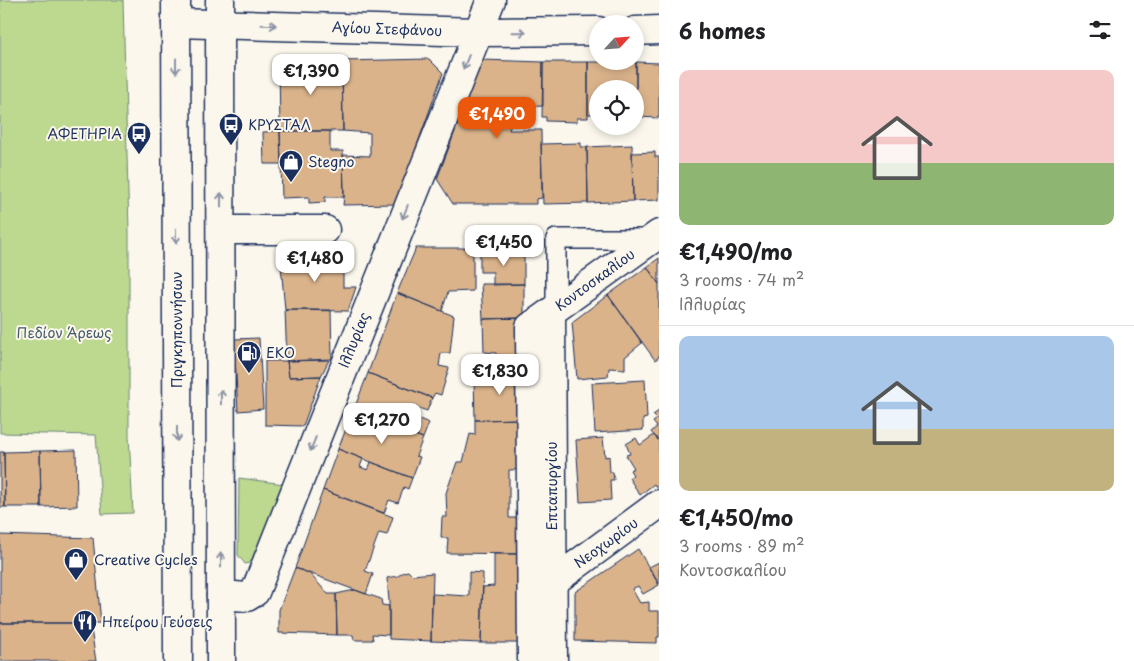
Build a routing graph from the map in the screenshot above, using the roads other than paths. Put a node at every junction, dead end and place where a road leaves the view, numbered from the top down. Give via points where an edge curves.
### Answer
1 (491, 0) edge
2 (176, 11) edge
3 (220, 12) edge
4 (659, 30) edge
5 (589, 31) edge
6 (644, 31) edge
7 (478, 32) junction
8 (220, 230) junction
9 (326, 230) dead end
10 (656, 236) edge
11 (546, 316) junction
12 (659, 504) edge
13 (553, 582) junction
14 (221, 595) junction
15 (178, 661) edge
16 (222, 661) edge
17 (532, 661) edge
18 (553, 661) edge

1 - 7 street, Ιλλυρίας
2 - 3 street, Αγίου Στεφάνου
2 -> 15 street, Πριγκηποννήσων
3 -> 7 street, Αγίου Στεφάνου
8 -> 3 street
4 - 6 street
7 -> 5 street, Αγίου Στεφάνου
7 -> 14 street, Ιλλυρίας via 254,592 247,597
8 - 9 street
14 -> 8 street
10 - 11 street, Κοντοσκαλίου
10 - 11 lane, Επταπυργίου via 556,239
11 - 13 street, Επταπυργίου
11 - 17 street, Επταπυργίου
12 - 13 street, Νεοχωρίου
13 - 18 street, Επταπυργίου
14 - 16 street

